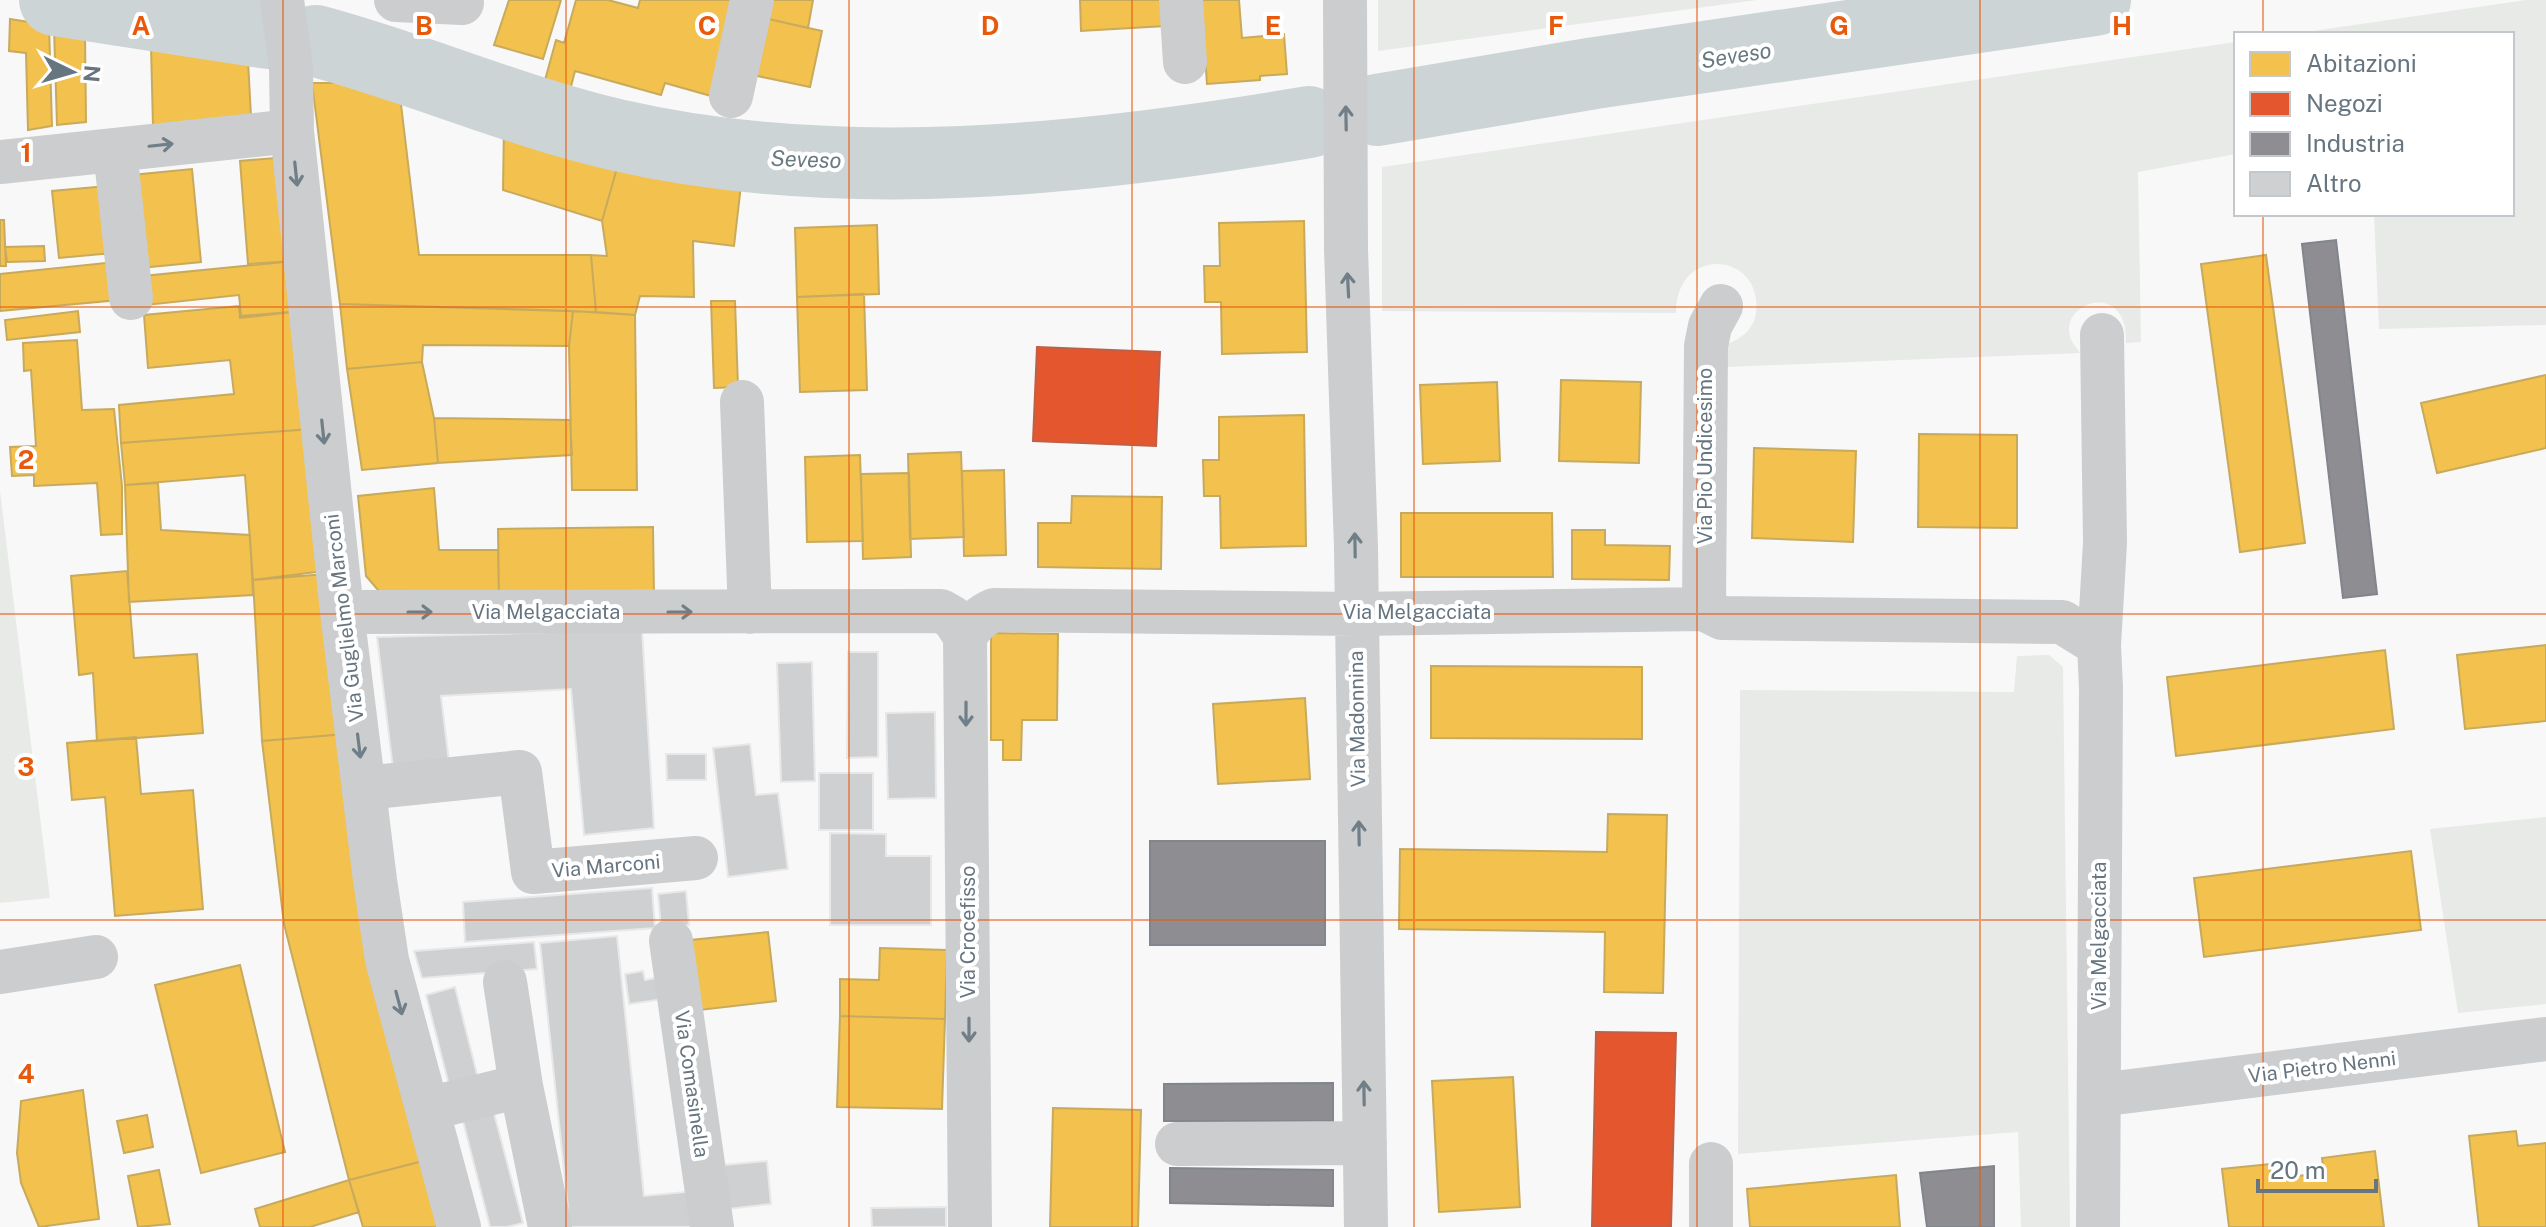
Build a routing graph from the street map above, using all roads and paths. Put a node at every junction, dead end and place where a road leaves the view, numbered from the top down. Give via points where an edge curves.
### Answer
1 (396, 0) edge
2 (752, 0) edge
3 (1181, 0) edge
4 (1345, 0) edge
5 (282, 2) edge
6 (462, 3) dead end
7 (1185, 62) dead end
8 (731, 96) dead end
9 (292, 131) junction
10 (115, 150) junction
11 (0, 162) edge
12 (131, 298) dead end
13 (1721, 306) dead end
14 (2102, 335) dead end
15 (742, 402) dead end
16 (1704, 609) junction
17 (342, 612) junction
18 (750, 612) junction
19 (1356, 614) junction
20 (965, 636) junction
21 (2099, 645) junction
22 (364, 788) junction
23 (696, 858) dead end
24 (671, 941) dead end
25 (96, 957) dead end
26 (0, 972) edge
27 (505, 982) dead end
28 (2546, 1039) edge
29 (521, 1086) junction
30 (2099, 1095) junction
31 (427, 1109) junction
32 (1365, 1143) junction
33 (1177, 1144) dead end
34 (1711, 1164) dead end
35 (459, 1227) edge
36 (550, 1227) edge
37 (712, 1227) edge
38 (970, 1227) edge
39 (1366, 1227) edge
40 (1711, 1227) edge
41 (2098, 1227) edge

1 - 6 street
2 - 8 street
3 - 7 street
19 -> 4 street, Via Madonnina
5 - 9 street, Via Guglielmo Marconi
10 -> 9 street
9 -> 17 street, Via Guglielmo Marconi
10 - 11 street
10 - 12 street
13 - 16 street, Via Pio Undicesimo via 1706,346
14 - 21 street, Via Melgacciata via 2105,543
15 - 18 street
16 - 19 street, Via Melgacciata
16 - 21 street, Via Melgacciata via 1722,618 2062,622
17 -> 18 street, Via Melgacciata
17 -> 22 street, Via Guglielmo Marconi
18 - 20 street, Via Melgacciata via 941,611
19 - 20 street, Via Melgacciata via 994,610
32 -> 19 street, Via Madonnina
20 -> 38 street, Via Crocefisso
21 - 30 street, Via Melgacciata
22 - 23 street, Via Marconi via 520,772 533,872
22 -> 31 street, Via Guglielmo Marconi via 387,960
24 - 37 street, Via Comasinella
25 - 26 street
27 - 29 street
28 - 30 street, Via Pietro Nenni
29 - 31 street
29 - 36 street
30 - 41 street, Via Melgacciata
31 - 35 street, Via Guglielmo Marconi
32 - 33 street
32 - 39 street, Via Madonnina
34 - 40 street

